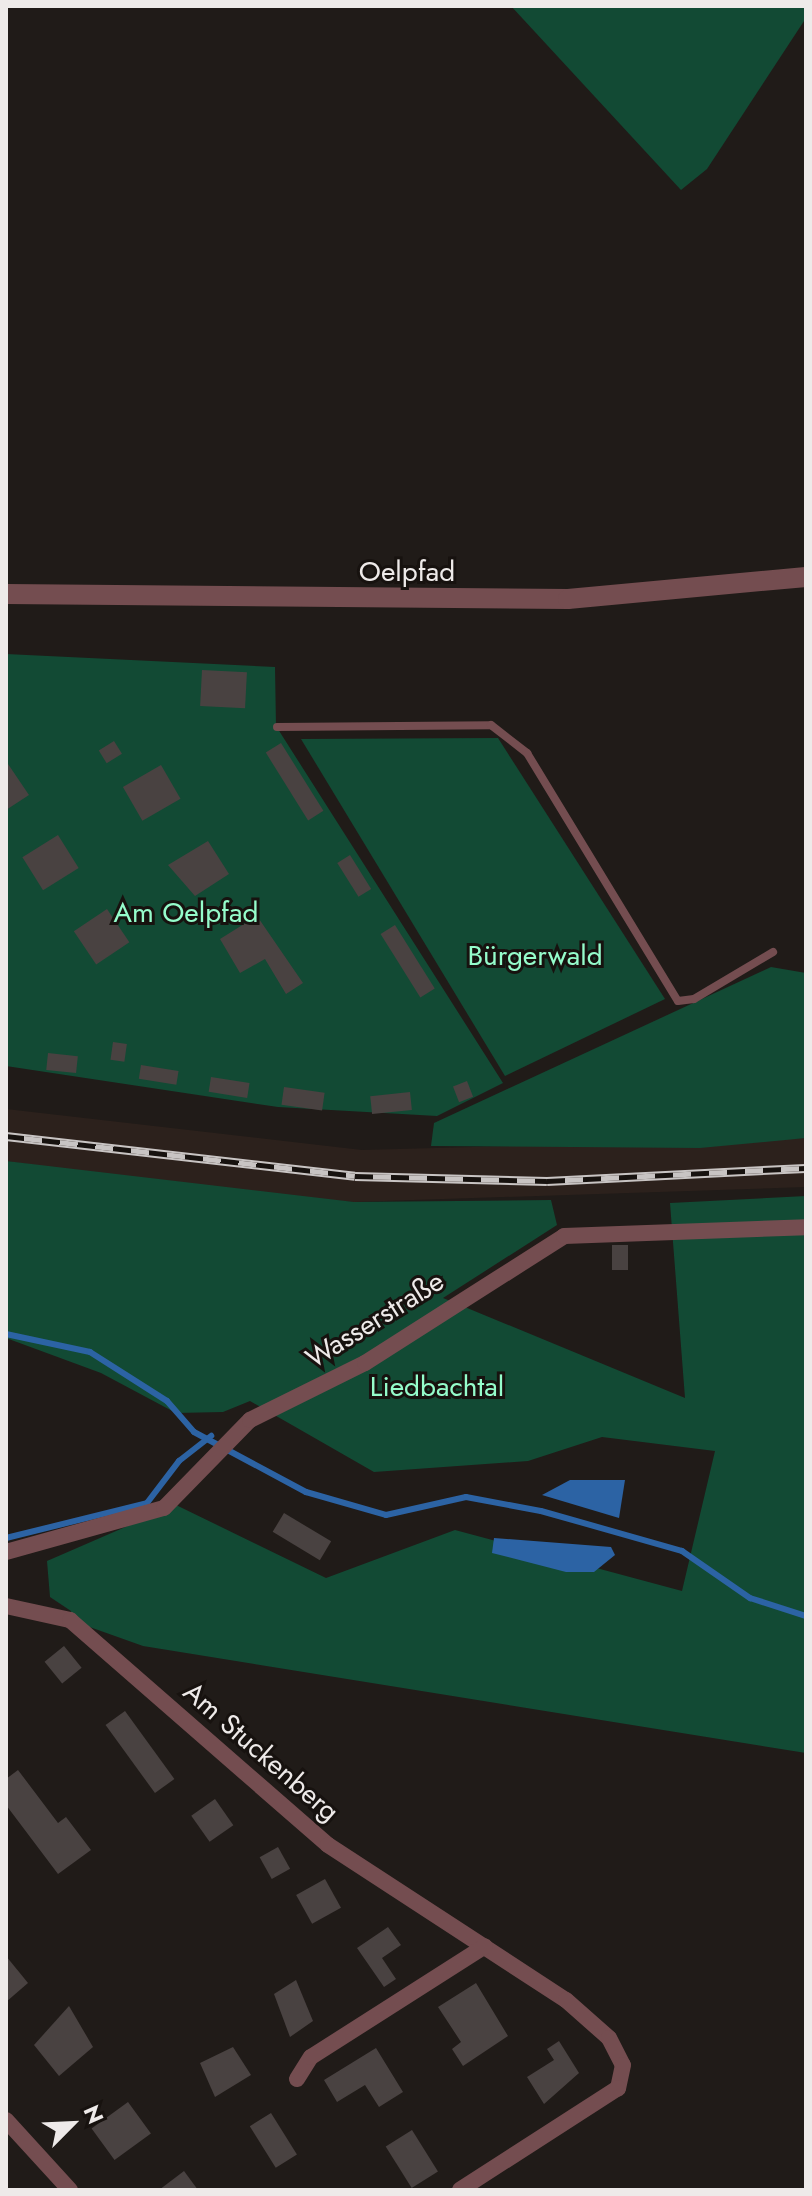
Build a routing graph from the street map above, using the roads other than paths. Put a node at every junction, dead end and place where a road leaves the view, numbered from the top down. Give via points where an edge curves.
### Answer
1 (806, 577) edge
2 (6, 594) edge
3 (277, 727) dead end
4 (773, 952) dead end
5 (806, 1227) edge
6 (6, 1552) edge
7 (6, 1606) edge
8 (485, 1946) junction
9 (297, 2079) dead end
10 (6, 2120) edge
11 (70, 2190) edge
12 (460, 2190) edge

1 - 2 street, Oelpfad via 568,599
3 - 4 lane via 491,725 527,753 678,1001
5 - 6 street, Wasserstraße via 564,1236 365,1363 233,1432 153,1514
7 - 8 street, Am Stuckenberg via 70,1620 297,1821
8 - 9 street via 311,2057
8 - 12 street, Am Stuckenberg via 592,2021 625,2073 602,2100
10 - 11 street

